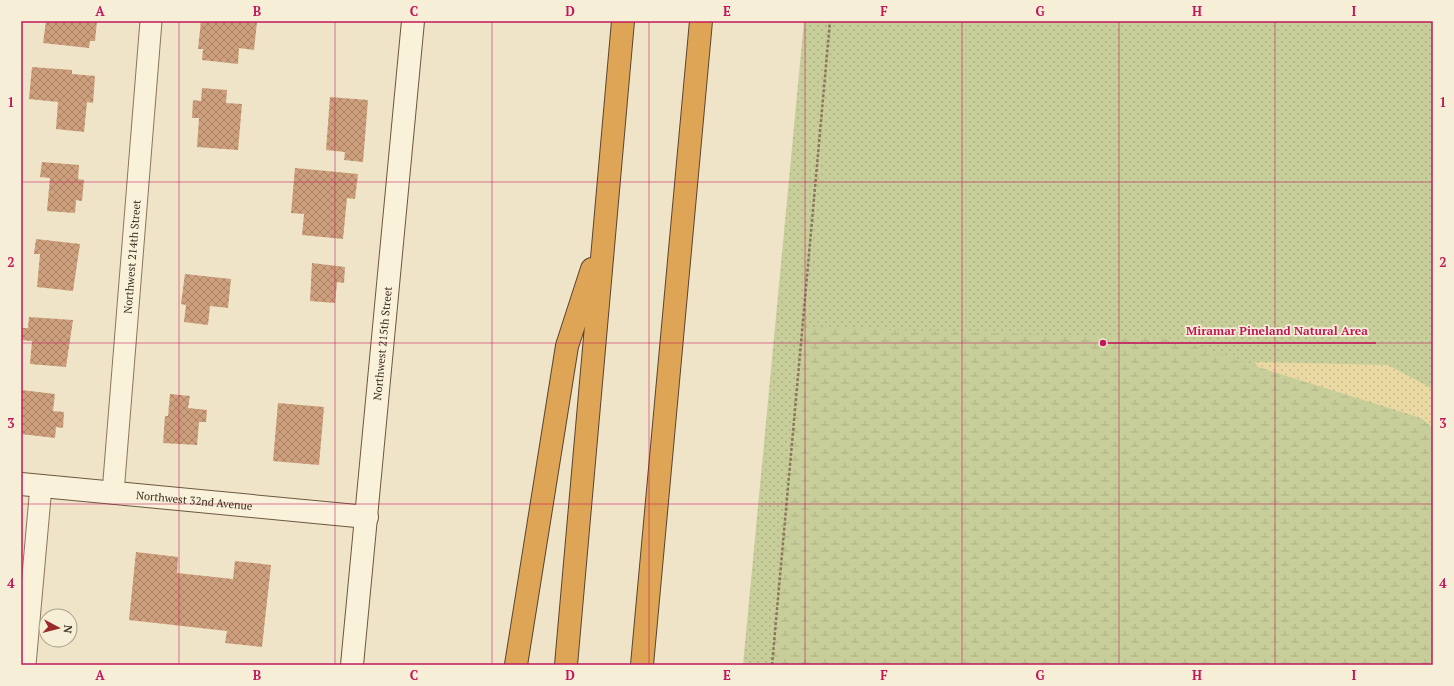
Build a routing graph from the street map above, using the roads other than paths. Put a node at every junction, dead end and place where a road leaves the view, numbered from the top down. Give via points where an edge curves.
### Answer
1 (152, 21) edge
2 (412, 21) edge
3 (623, 21) edge
4 (701, 21) edge
5 (604, 234) junction
6 (31, 485) edge
7 (112, 493) junction
8 (367, 517) junction
9 (25, 665) edge
10 (352, 665) edge
11 (516, 665) edge
12 (566, 665) edge
13 (642, 665) edge

1 - 7 street, Northwest 214th Street
2 - 8 street, Northwest 215th Street
3 - 5 highway
4 - 13 highway
5 - 11 highway via 567,346
5 - 12 highway
6 - 7 street, Northwest 32nd Avenue
6 - 9 street
7 - 8 street, Northwest 32nd Avenue
8 - 10 street, Northwest 215th Street

